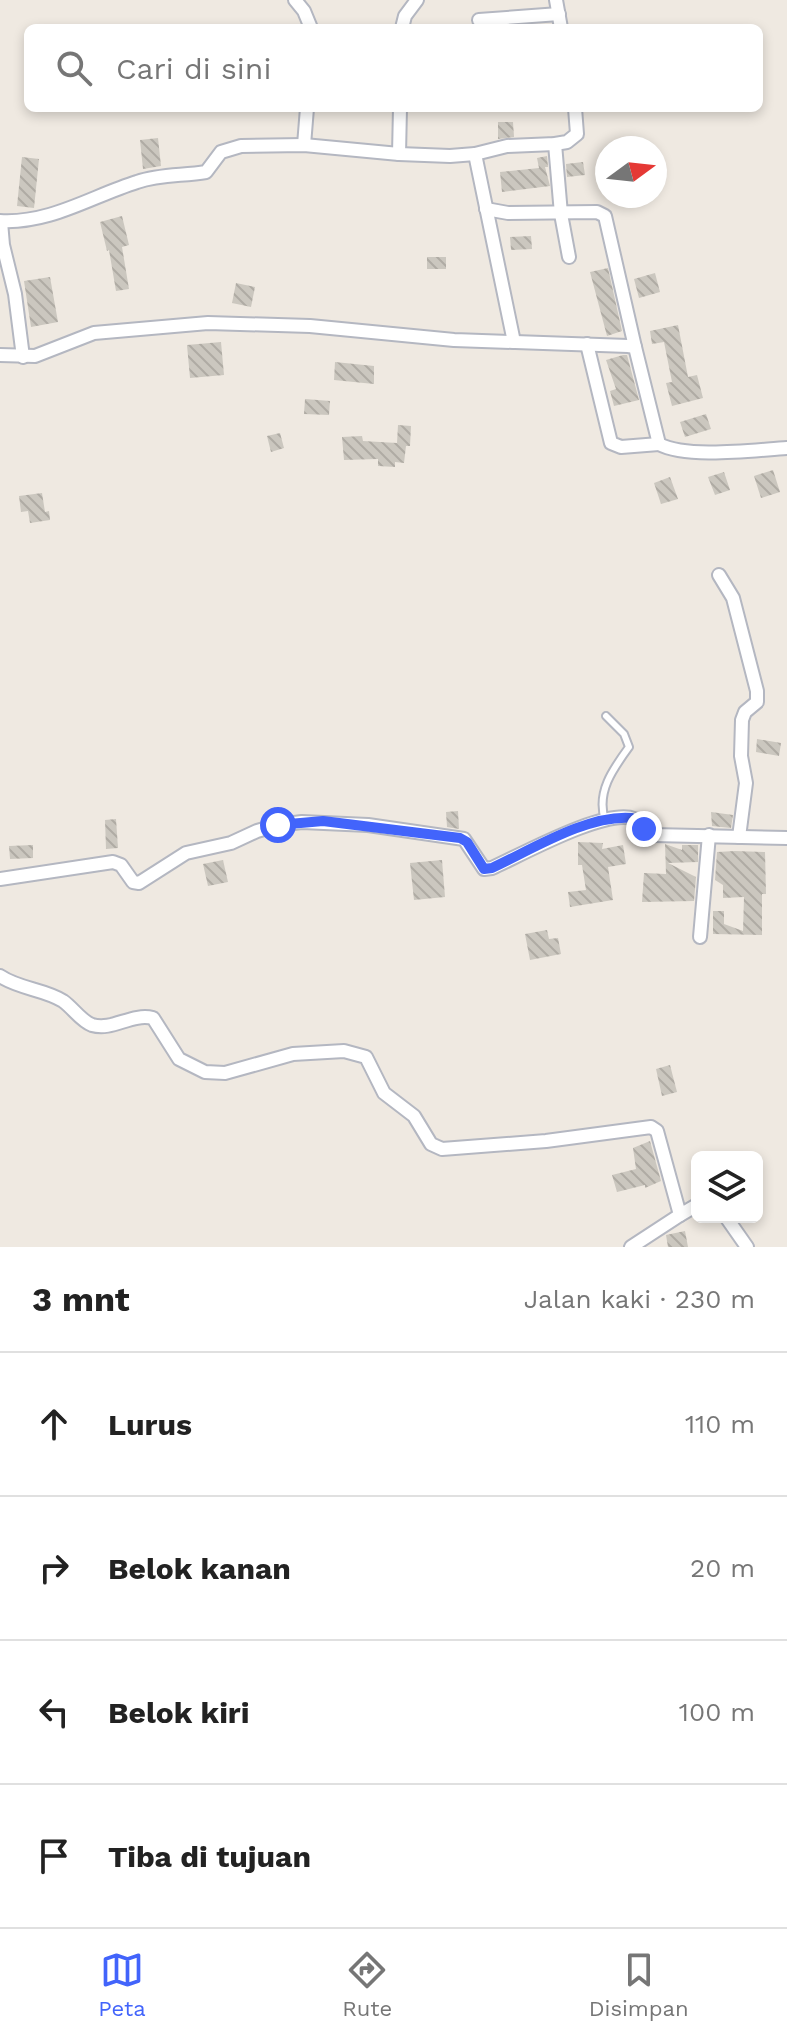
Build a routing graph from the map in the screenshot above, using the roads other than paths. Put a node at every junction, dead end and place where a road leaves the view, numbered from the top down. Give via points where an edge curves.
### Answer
1 (295, 0) edge
2 (417, 0) edge
3 (556, 0) edge
4 (479, 20) dead end
5 (560, 21) edge
6 (309, 24) edge
7 (403, 24) edge
8 (307, 112) edge
9 (400, 112) edge
10 (575, 112) edge
11 (555, 144) junction
12 (304, 145) junction
13 (399, 154) junction
14 (475, 154) junction
15 (486, 209) junction
16 (561, 214) junction
17 (1, 221) edge
18 (569, 257) dead end
19 (514, 342) junction
20 (587, 344) junction
21 (635, 347) junction
22 (0, 355) edge
23 (23, 357) junction
24 (659, 444) junction
25 (787, 448) edge
26 (719, 575) dead end
27 (606, 716) dead end
28 (605, 820) junction
29 (709, 835) junction
30 (739, 837) junction
31 (787, 838) edge
32 (0, 879) edge
33 (700, 937) dead end
34 (0, 976) edge
35 (691, 1209) edge
36 (680, 1215) junction
37 (730, 1223) edge
38 (631, 1247) edge
39 (747, 1247) edge

1 - 6 street
2 - 7 street
3 - 5 street
4 - 5 street
8 - 12 street
9 - 13 street
10 - 11 street via 577,134
11 - 14 street
11 - 16 street
12 - 13 street
12 - 17 street via 230,148 206,172 152,178 53,215
13 - 14 street
14 - 15 street
15 - 16 street
15 - 19 street
16 - 18 street
16 - 21 street via 605,216
17 - 23 street
19 - 20 street
19 - 23 street via 208,323 94,333 48,353
20 - 21 street
20 - 24 street via 611,443
21 - 24 street
22 - 23 street
24 - 25 street via 715,452
26 - 30 street via 733,598 757,691 757,702 742,720 746,783
27 - 28 lane via 629,747 602,794
28 - 29 street via 632,818 653,835
28 - 32 street via 487,869 480,867 464,839 312,821 278,825 186,853 139,883 113,862
29 - 30 street
29 - 33 street
30 - 31 street
34 - 36 street via 56,997 91,1025 153,1018 179,1059 205,1072 225,1073 293,1054 357,1052 372,1064 384,1093 414,1116 431,1144 442,1149 651,1127 657,1131
35 - 36 street
36 - 38 street
37 - 39 street

